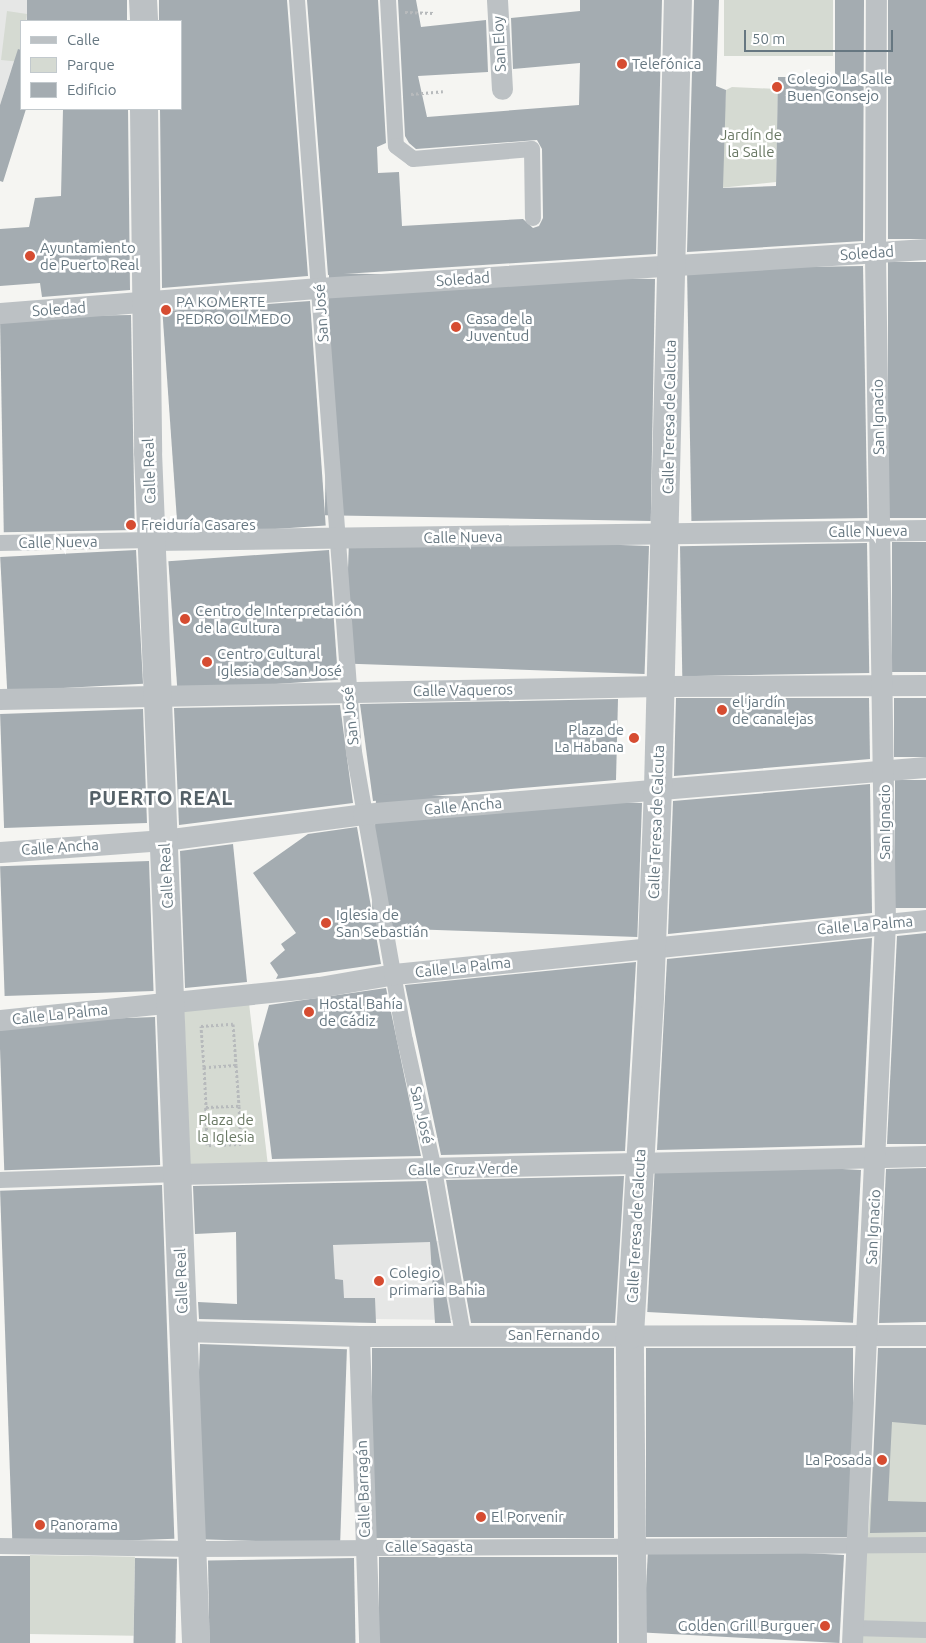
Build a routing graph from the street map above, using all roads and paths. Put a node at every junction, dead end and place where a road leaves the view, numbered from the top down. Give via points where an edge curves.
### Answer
1 (143, 0) edge
2 (297, 0) edge
3 (497, 0) edge
4 (678, 0) edge
5 (876, 0) edge
6 (389, 6) edge
7 (434, 12) dead end
8 (144, 20) edge
9 (502, 89) dead end
10 (442, 91) dead end
11 (393, 95) junction
12 (144, 110) edge
13 (533, 218) dead end
14 (926, 249) edge
15 (874, 253) junction
16 (673, 266) junction
17 (319, 288) junction
18 (144, 303) junction
19 (0, 313) edge
20 (926, 530) edge
21 (880, 531) junction
22 (666, 534) junction
23 (335, 539) junction
24 (151, 540) junction
25 (0, 543) edge
26 (926, 685) edge
27 (659, 686) junction
28 (883, 686) junction
29 (347, 693) junction
30 (159, 695) junction
31 (0, 700) edge
32 (926, 767) edge
33 (885, 770) junction
34 (658, 788) junction
35 (363, 814) junction
36 (164, 840) junction
37 (0, 852) edge
38 (926, 920) edge
39 (885, 922) junction
40 (653, 947) junction
41 (394, 974) junction
42 (172, 1002) junction
43 (0, 1020) edge
44 (236, 1065) junction
45 (204, 1067) junction
46 (239, 1106) junction
47 (206, 1107) junction
48 (926, 1156) edge
49 (876, 1158) junction
50 (639, 1165) junction
51 (434, 1170) junction
52 (178, 1174) junction
53 (0, 1180) edge
54 (182, 1331) junction
55 (463, 1334) junction
56 (868, 1334) junction
57 (630, 1335) junction
58 (926, 1335) edge
59 (359, 1336) junction
60 (926, 1545) edge
61 (0, 1546) edge
62 (365, 1547) junction
63 (857, 1547) junction
64 (633, 1548) junction
65 (192, 1549) junction
66 (926, 1630) edge
67 (853, 1636) edge
68 (196, 1643) edge
69 (369, 1643) edge
70 (633, 1643) edge

1 - 8 street
2 - 17 street, San José
3 - 9 street, San Eloy
4 - 16 street, Calle Teresa de Calcuta
5 - 15 street, San Ignacio
6 - 7 path
6 - 11 street
10 - 11 path
11 - 13 street via 396,146 413,159 532,149
12 - 18 street, Calle Real
14 - 15 street, Soledad
15 - 16 street, Soledad
15 - 21 street, San Ignacio
16 - 17 street, Soledad
16 - 22 street, Calle Teresa de Calcuta
17 - 18 street, Soledad
17 - 23 street, San José
18 - 19 street, Soledad
18 - 24 street, Calle Real
20 - 21 street, Calle Nueva
21 - 22 street, Calle Nueva
21 - 28 street, San Ignacio
22 - 23 street, Calle Nueva
22 - 27 street, Calle Teresa de Calcuta
23 - 24 street, Calle Nueva
23 - 29 street, San José
24 - 25 street, Calle Nueva
24 - 30 street, Calle Real
26 - 28 street, Calle Vaqueros
27 - 28 street, Calle Vaqueros
27 - 29 street, Calle Vaqueros
27 - 34 street, Calle Teresa de Calcuta
28 - 33 street, San Ignacio
29 - 30 street, Calle Vaqueros
29 - 35 street, San José
30 - 31 street, Calle Vaqueros
30 - 36 street, Calle Real
32 - 33 street, Calle Ancha
33 - 34 street, Calle Ancha
33 - 39 street, San Ignacio
34 - 35 street, Calle Ancha
34 - 40 street, Calle Teresa de Calcuta
35 - 36 street, Calle Ancha
35 - 41 street, San José
36 - 37 street, Calle Ancha
36 - 42 street, Calle Real
38 - 39 street, Calle La Palma
39 - 40 street, Calle La Palma
39 - 49 street, San Ignacio
40 - 41 street, Calle La Palma
40 - 50 street, Calle Teresa de Calcuta
41 - 42 street, Calle La Palma via 319,987
41 - 51 street, San José
42 - 43 street, Calle La Palma
42 - 52 street, Calle Real
44 - 45 path
44 - 45 path via 233,1024 201,1026
44 - 46 path
45 - 47 path
46 - 47 path
46 - 47 path via 240,1144 208,1145
48 - 49 street, Calle Cruz Verde
49 - 50 street, Calle Cruz Verde
49 - 56 street, San Ignacio
50 - 51 street, Calle Cruz Verde
50 - 57 street, Calle Teresa de Calcuta
51 - 52 street, Calle Cruz Verde
51 - 55 street, San José
52 - 53 street, Calle Cruz Verde
52 - 54 street, Calle Real
54 - 59 street, San Fernando
54 - 65 street, Calle Real
55 - 57 street, San Fernando
55 - 59 street, San Fernando
56 - 57 street, San Fernando
56 - 58 street, San Fernando
56 - 63 street, San Ignacio
57 - 64 street, Calle Teresa de Calcuta
59 - 62 street, Calle Barragán
60 - 63 street, Calle Sagasta
61 - 65 street, Calle Sagasta
62 - 64 street, Calle Sagasta
62 - 65 street, Calle Sagasta
62 - 69 street, Calle Barragán
63 - 64 street, Calle Sagasta
63 - 67 street, San Ignacio
64 - 70 street, Calle Teresa de Calcuta
65 - 68 street, Calle Real
66 - 67 street

